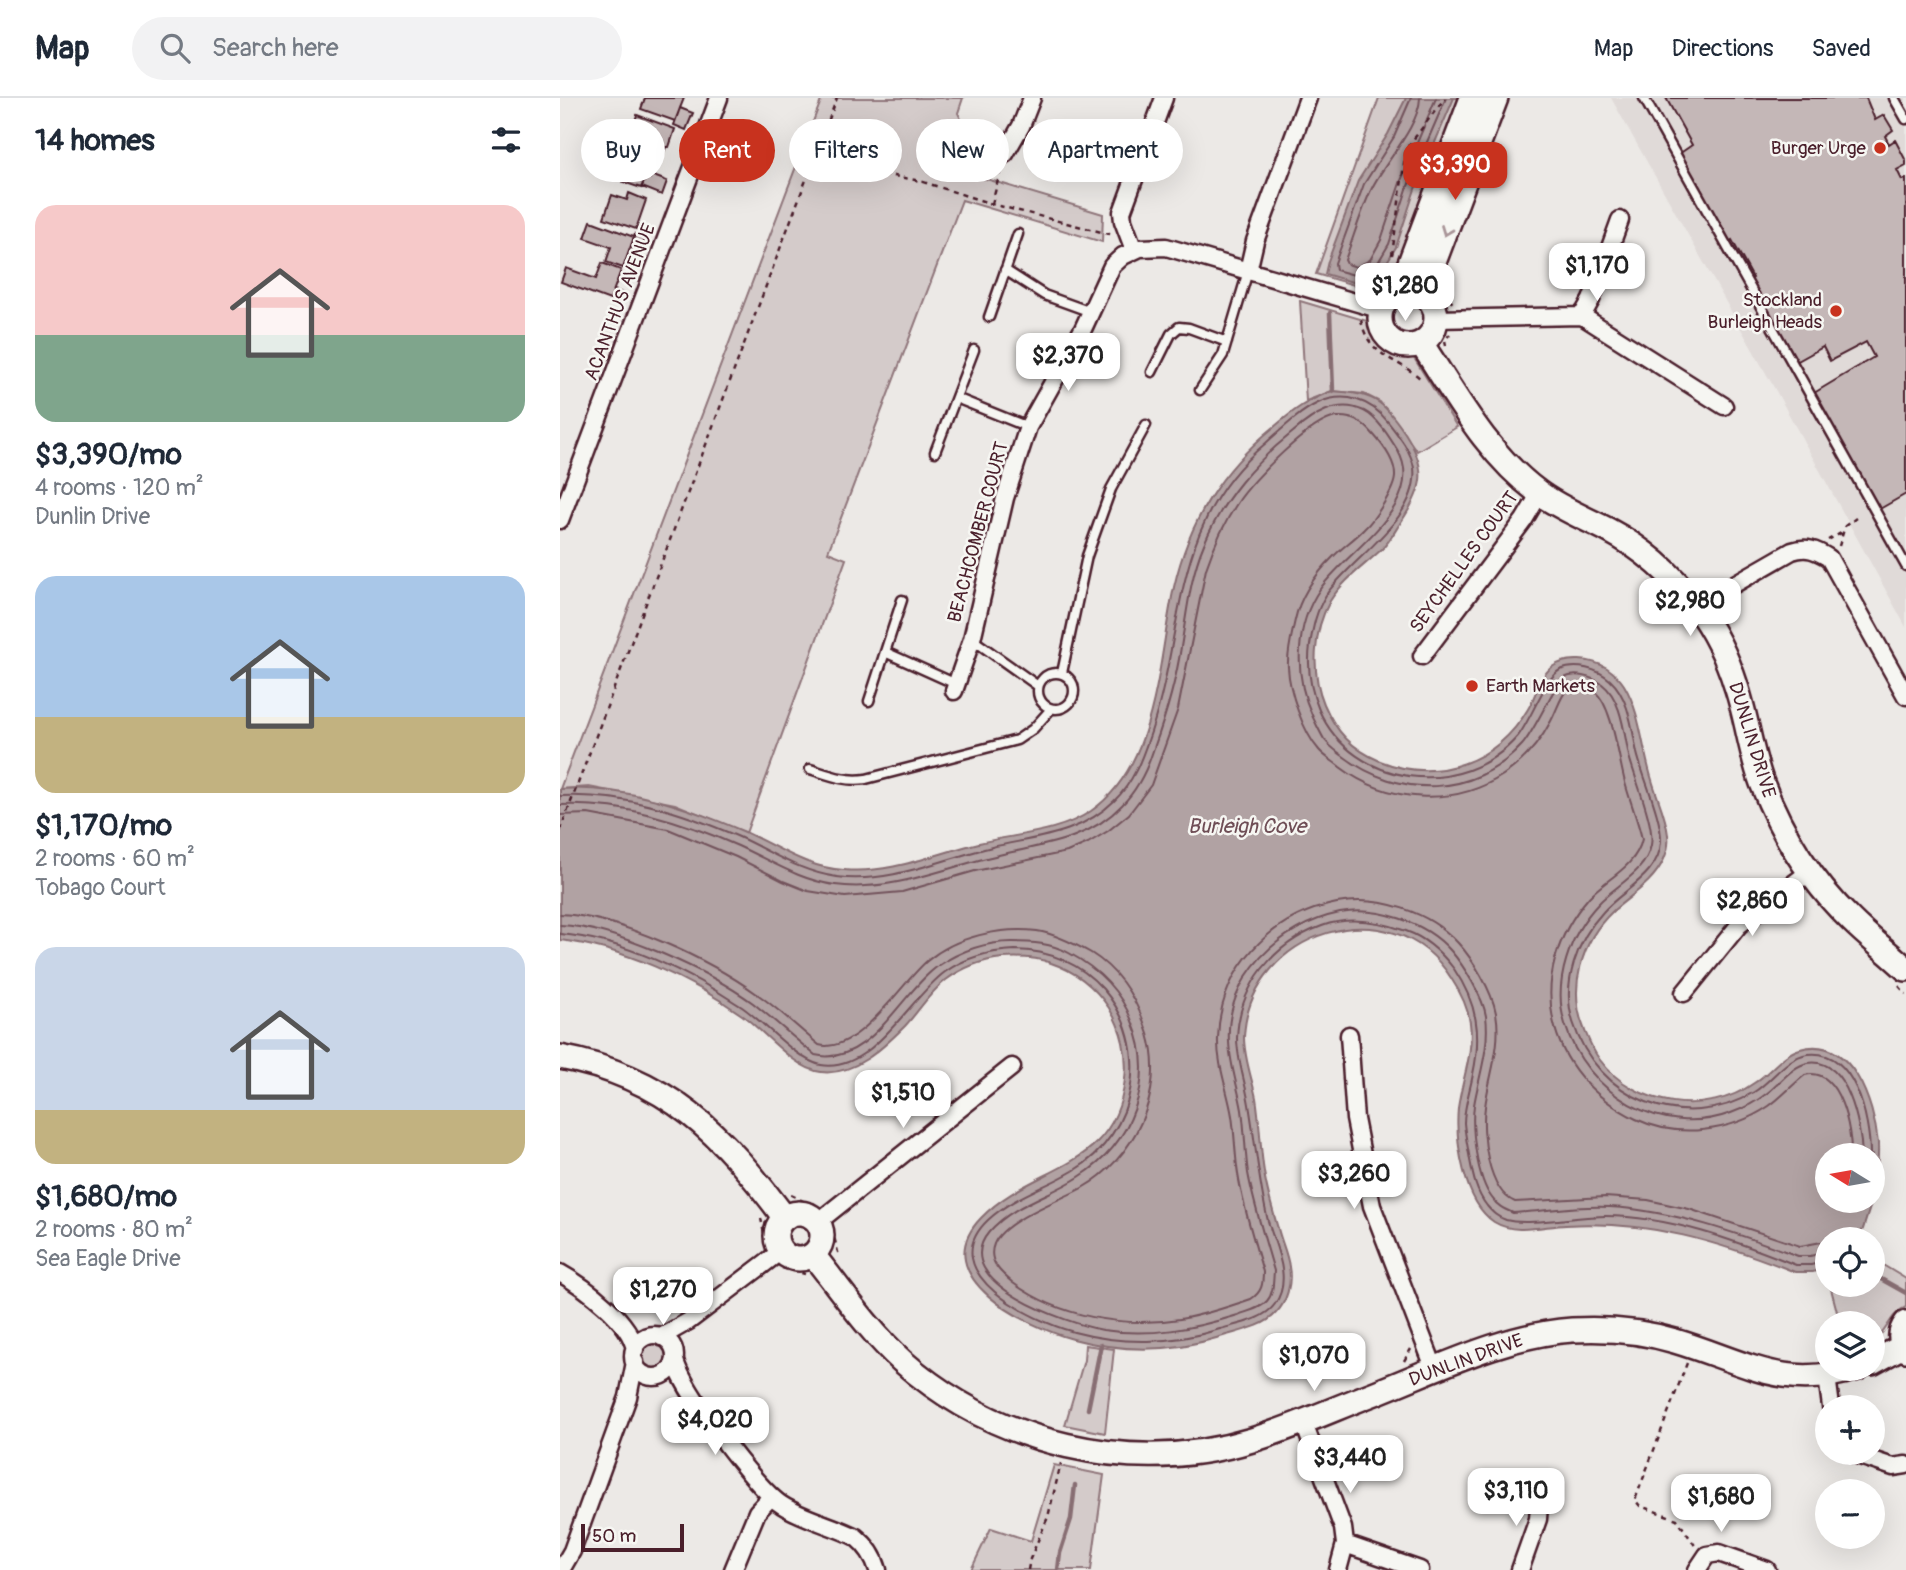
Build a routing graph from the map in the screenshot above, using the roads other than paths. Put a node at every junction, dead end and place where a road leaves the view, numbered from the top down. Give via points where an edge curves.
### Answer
1 (719, 98) edge
2 (1032, 98) edge
3 (1164, 98) edge
4 (1308, 98) edge
5 (1472, 98) edge
6 (1496, 98) edge
7 (1644, 98) edge
8 (1894, 98) edge
9 (1906, 119) edge
10 (1009, 147) edge
11 (1620, 220) dead end
12 (1018, 234) dead end
13 (1133, 250) junction
14 (1005, 270) junction
15 (1248, 271) junction
16 (1399, 292) junction
17 (1422, 294) junction
18 (1368, 305) junction
19 (1091, 313) junction
20 (1583, 316) junction
21 (989, 317) dead end
22 (1446, 325) junction
23 (1227, 342) junction
24 (1421, 343) junction
25 (974, 350) dead end
26 (1152, 372) dead end
27 (1200, 390) dead end
28 (956, 398) junction
29 (1724, 406) dead end
30 (1146, 425) dead end
31 (1028, 427) junction
32 (934, 452) dead end
33 (1540, 493) junction
34 (560, 520) edge
35 (1906, 566) edge
36 (902, 600) dead end
37 (1696, 606) junction
38 (972, 639) junction
39 (885, 652) junction
40 (1422, 656) dead end
41 (1062, 673) junction
42 (1038, 685) junction
43 (955, 687) joint
44 (1906, 696) edge
45 (869, 701) dead end
46 (1051, 709) junction
47 (810, 769) dead end
48 (1809, 872) junction
49 (1906, 969) edge
50 (1684, 993) dead end
51 (1349, 1035) dead end
52 (560, 1057) edge
53 (1012, 1067) dead end
54 (785, 1218) junction
55 (825, 1224) junction
56 (771, 1251) junction
57 (813, 1255) junction
58 (560, 1273) edge
59 (689, 1321) junction
60 (624, 1326) junction
61 (655, 1336) junction
62 (1905, 1340) edge
63 (1885, 1354) edge
64 (674, 1355) junction
65 (635, 1356) junction
66 (1435, 1370) junction
67 (655, 1376) junction
68 (1815, 1377) edge
69 (688, 1391) junction
70 (628, 1397) junction
71 (1303, 1421) junction
72 (1885, 1464) edge
73 (1906, 1465) edge
74 (1540, 1492) dead end
75 (771, 1497) junction
76 (1345, 1544) junction
77 (561, 1570) edge
78 (733, 1570) edge
79 (878, 1570) edge
80 (1338, 1570) edge
81 (1420, 1570) edge
82 (1520, 1570) edge
83 (1697, 1570) edge
84 (1767, 1570) edge

1 - 34 street, ACANTHUS AVENUE
2 - 10 street
3 - 13 street via 1122,212
4 - 15 street
5 - 16 street
6 -> 17 street
7 - 35 lane
8 - 9 lane
11 - 20 street
12 - 14 lane
13 - 15 street via 1166,247
13 - 19 street, BEACHCOMBER COURT via 1112,266
14 - 19 lane via 1044,295
14 - 21 lane
15 - 18 street
15 - 23 lane
16 - 17 street
16 - 18 street
17 - 22 street
18 - 24 street via 1390,340 1405,346
19 - 31 street, BEACHCOMBER COURT
20 - 22 street
20 - 29 street
22 - 24 street
23 - 26 lane via 1179,327
23 - 27 lane
24 - 33 street, DUNLIN DRIVE via 1486,441
25 - 28 lane
28 - 31 lane
28 - 32 lane
30 - 41 lane via 1111,489 1087,556
31 - 38 street, BEACHCOMBER COURT via 1005,498
33 - 37 street, DUNLIN DRIVE via 1631,544 1669,575
33 - 40 street, SEYCHELLES COURT
36 - 39 lane
37 - 44 street via 1792,551 1819,551 1829,558
37 - 48 street, DUNLIN DRIVE via 1727,662 1766,793
38 - 42 lane
38 - 43 street, BEACHCOMBER COURT
39 - 43 lane
39 - 45 lane
41 - 42 lane via 1045,676
41 - 46 lane via 1072,681 1074,694 1063,708
42 - 46 lane via 1041,702
46 - 47 lane via 1017,740 866,779 841,779
48 - 49 street, DUNLIN DRIVE via 1852,921
48 - 50 street via 1739,925
51 - 66 street via 1355,1119 1371,1206
52 - 54 street via 618,1073 683,1108 739,1159
53 - 55 street
54 - 55 street via 798,1213
54 - 56 street
55 - 57 street
56 - 57 street via 793,1259
56 - 59 street
57 - 71 street, DUNLIN DRIVE via 883,1342 919,1375 981,1415 1031,1436 1103,1452 1178,1454 1251,1440
58 - 60 street via 591,1294
59 - 61 street
59 - 64 street
60 - 61 street
60 - 65 street via 633,1340
61 - 64 street via 669,1341
61 - 65 street via 641,1341
62 - 63 street
64 - 67 street via 669,1371
64 - 69 street
65 - 67 street via 638,1369
65 - 70 street
66 - 68 street, DUNLIN DRIVE via 1523,1338 1573,1330 1647,1334 1690,1359 1773,1375
66 - 71 street, DUNLIN DRIVE
67 - 69 street
67 - 70 street via 638,1384
69 - 75 street
70 - 77 street
71 - 76 street
72 - 73 street
74 - 82 street via 1538,1519
75 - 78 street via 757,1512
75 - 79 street via 792,1511 856,1537 865,1544
76 - 80 street
76 - 81 street
83 - 84 street via 1707,1555 1719,1553

